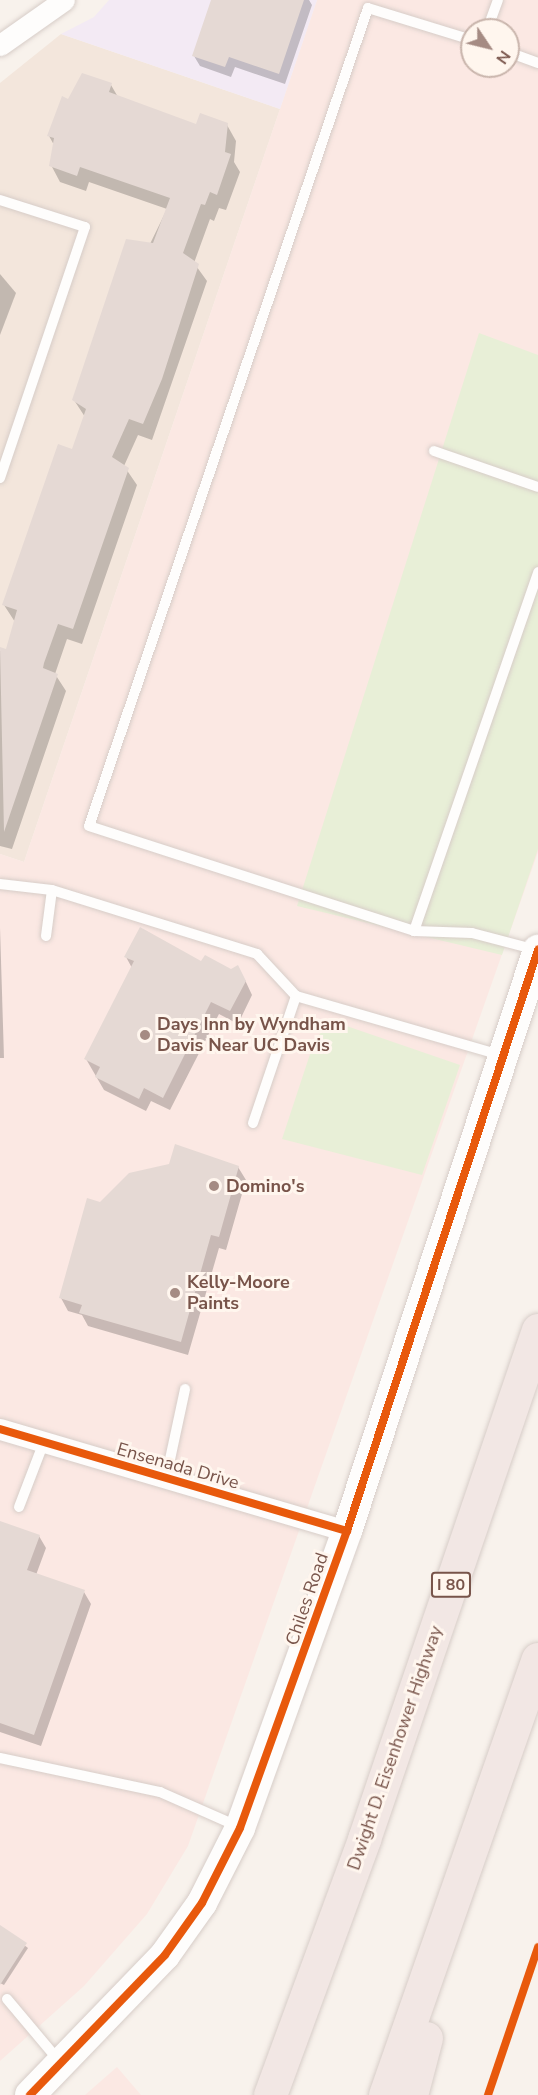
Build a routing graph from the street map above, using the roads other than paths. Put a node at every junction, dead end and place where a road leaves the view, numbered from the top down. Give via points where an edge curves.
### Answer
1 (64, 0) edge
2 (498, 0) edge
3 (492, 18) edge
4 (460, 36) edge
5 (0, 45) edge
6 (520, 56) edge
7 (538, 63) edge
8 (0, 200) edge
9 (434, 451) dead end
10 (0, 478) edge
11 (538, 487) edge
12 (538, 572) edge
13 (0, 884) edge
14 (52, 890) junction
15 (414, 931) junction
16 (46, 936) dead end
17 (538, 950) edge
18 (296, 996) junction
19 (507, 1056) junction
20 (253, 1123) dead end
21 (538, 1330) edge
22 (185, 1389) dead end
23 (0, 1429) edge
24 (44, 1442) junction
25 (166, 1478) junction
26 (19, 1507) dead end
27 (347, 1531) junction
28 (538, 1659) edge
29 (517, 1722) junction
30 (0, 1758) edge
31 (240, 1828) junction
32 (7, 1999) dead end
33 (63, 2066) junction
34 (30, 2095) edge
35 (270, 2095) edge
36 (385, 2095) edge
37 (411, 2095) edge

1 - 5 street
2 - 3 lane
4 - 15 lane via 368,8 89,826
6 - 7 lane
8 - 10 lane via 85,227
9 - 11 lane
12 - 15 lane
13 - 14 lane
14 - 16 lane
14 - 18 lane via 257,954
15 - 17 lane via 472,933
17 - 19 street, Chiles Road
18 - 19 lane
18 - 20 lane
19 - 27 street, Chiles Road
21 - 35 highway, Dwight D. Eisenhower Highway / I 80 via 364,1839
22 - 25 lane
23 - 24 street, Ensenada Drive
24 - 25 street, Ensenada Drive
24 - 26 lane
25 - 27 street, Ensenada Drive
27 - 31 street, Chiles Road
28 - 29 highway
29 - 36 highway
29 - 37 highway
30 - 31 lane via 160,1792
31 - 33 street, Chiles Road via 202,1903 165,1955
32 - 33 lane
33 - 34 street, Chiles Road

